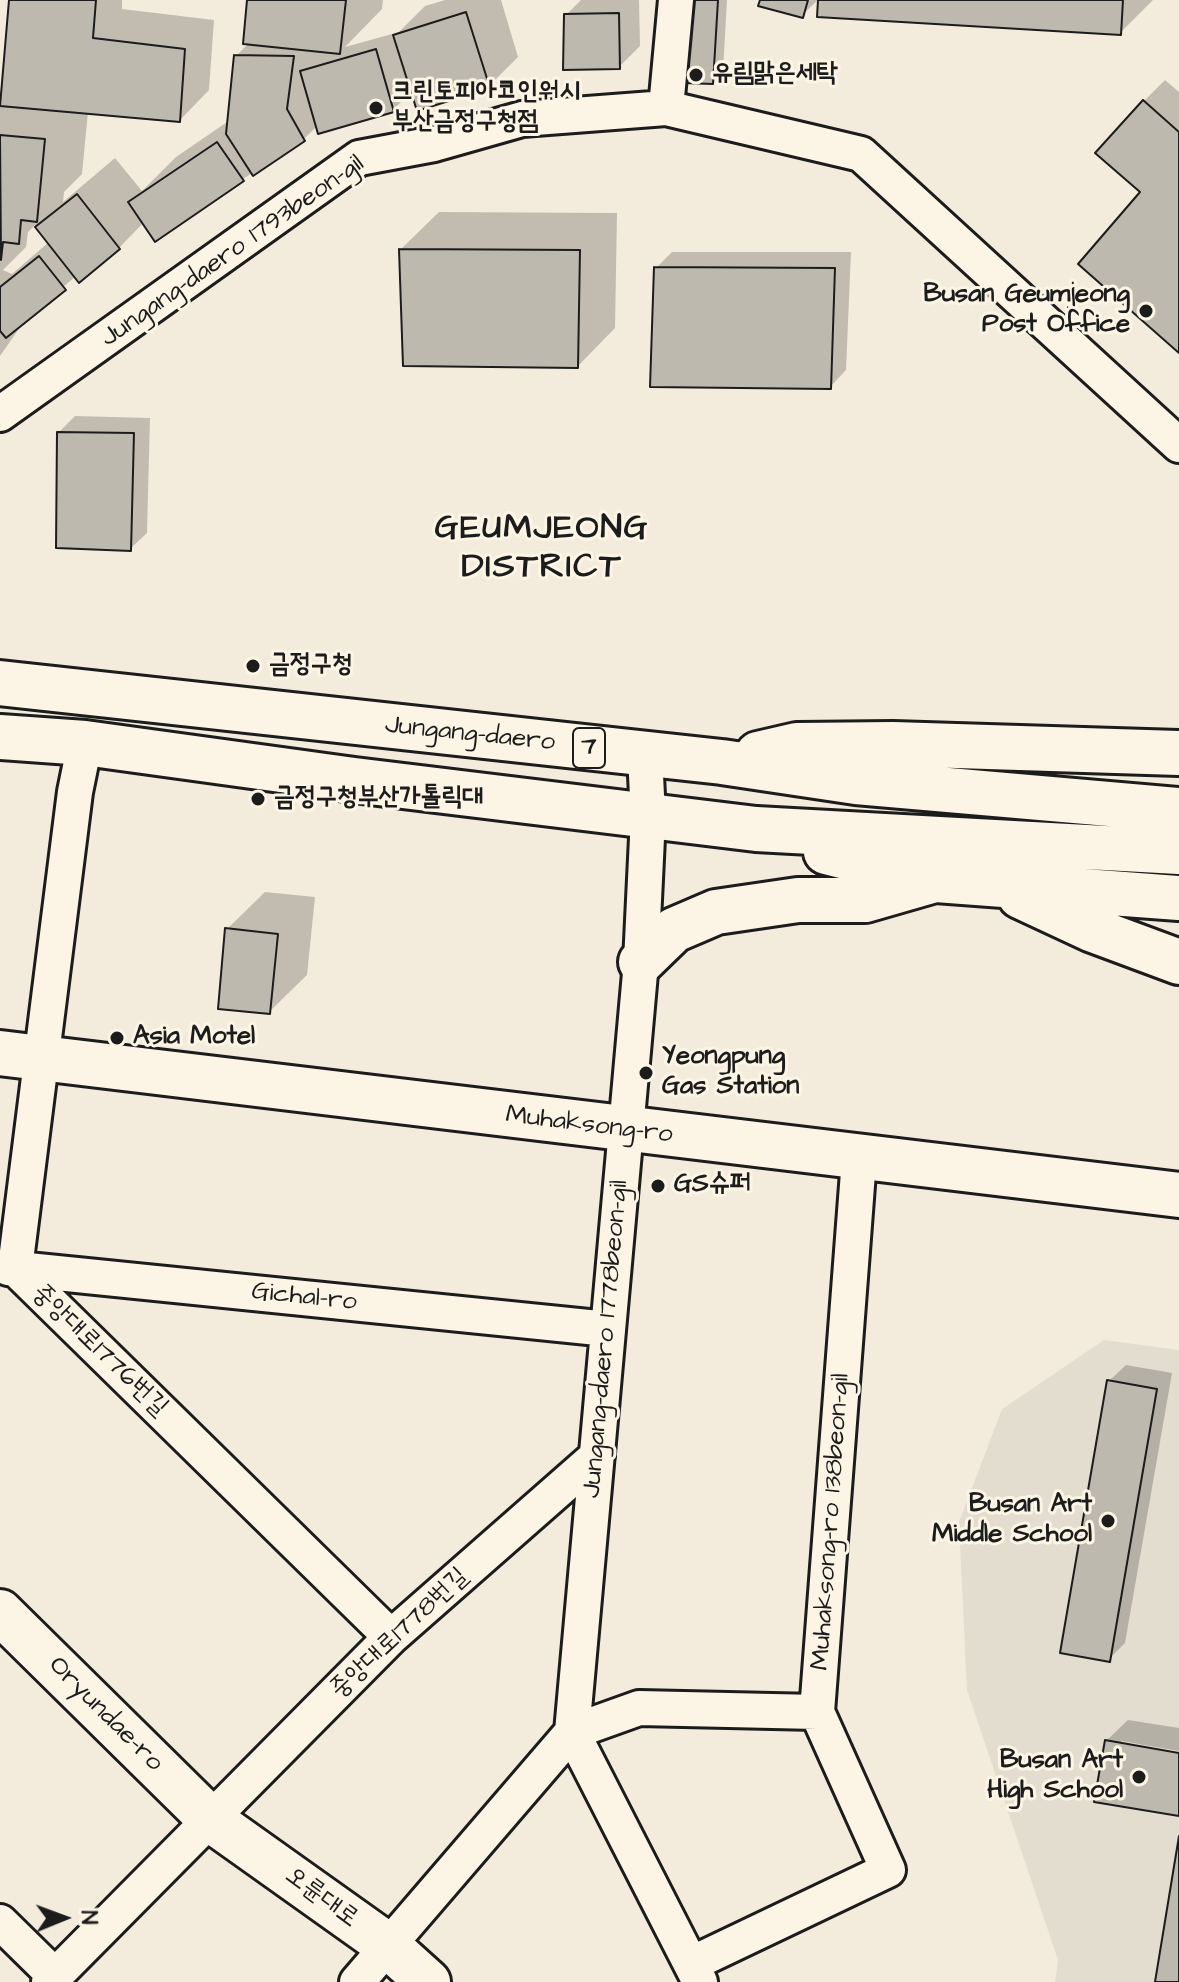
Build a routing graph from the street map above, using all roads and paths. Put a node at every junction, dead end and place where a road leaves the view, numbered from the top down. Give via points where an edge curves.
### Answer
1 (676, 0) edge
2 (666, 108) junction
3 (0, 414) edge
4 (1179, 445) edge
5 (0, 683) edge
6 (0, 737) edge
7 (85, 743) junction
8 (1179, 753) edge
9 (645, 754) junction
10 (722, 762) junction
11 (1179, 810) edge
12 (648, 817) junction
13 (756, 829) junction
14 (1179, 852) edge
15 (936, 880) junction
16 (996, 885) junction
17 (1179, 898) edge
18 (641, 962) junction
19 (1179, 962) edge
20 (0, 1053) edge
21 (43, 1059) junction
22 (626, 1130) junction
23 (859, 1159) junction
24 (1179, 1195) edge
25 (7, 1268) edge
26 (608, 1329) junction
27 (597, 1456) junction
28 (0, 1612) edge
29 (391, 1637) junction
30 (817, 1712) junction
31 (572, 1732) junction
32 (210, 1819) junction
33 (0, 1922) edge
34 (387, 1945) junction
35 (696, 1973) edge
36 (52, 1979) edge
37 (357, 1982) edge
38 (428, 1982) edge

1 - 2 street
2 - 3 street, Jungang-daero 1793beon-gil via 522,119 359,158
2 - 4 street, Jungang-daero 1793beon-gil via 861,154
5 - 9 main road, Jungang-daero / 7
6 - 7 main road
7 - 12 main road
7 - 21 street, 중앙대로1776번길
8 - 10 main road via 797,745
9 - 10 main road, Jungang-daero / 7
9 - 12 street, Jungang-daero 1778beon-gil
10 - 11 main road, Jungang-daero / 7 via 856,782
12 - 13 main road
12 - 18 street, Jungang-daero 1778beon-gil
13 - 14 main road
13 - 15 main road via 871,866
15 - 16 main road
15 - 18 main road via 865,900 798,900 716,912 674,930
16 - 17 main road
16 - 19 main road
18 - 22 street, Jungang-daero 1778beon-gil
20 - 21 main road, Muhaksong-ro
21 - 22 main road, Muhaksong-ro
21 - 25 street, 중앙대로1776번길
22 - 23 main road, Muhaksong-ro
22 - 26 street, Jungang-daero 1778beon-gil
23 - 24 main road, Muhaksong-ro
23 - 30 street, Muhaksong-ro 138beon-gil
25 - 26 street, Gichal-ro
25 - 29 street, 중앙대로1776번길
26 - 27 street, Jungang-daero 1778beon-gil
27 - 29 street, 중앙대로1778번길
27 - 31 street, Jungang-daero 1778beon-gil
28 - 32 main road, Oryundae-ro
29 - 32 street, 중앙대로1778번길
30 - 31 street via 639,1708
30 - 35 street, Muhaksong-ro 138beon-gil via 888,1870
31 - 34 street
31 - 35 street
32 - 34 main road, 오륜대로
32 - 36 street, 중앙대로1778번길
33 - 36 street
34 - 37 street
34 - 38 main road, 오륜대로

